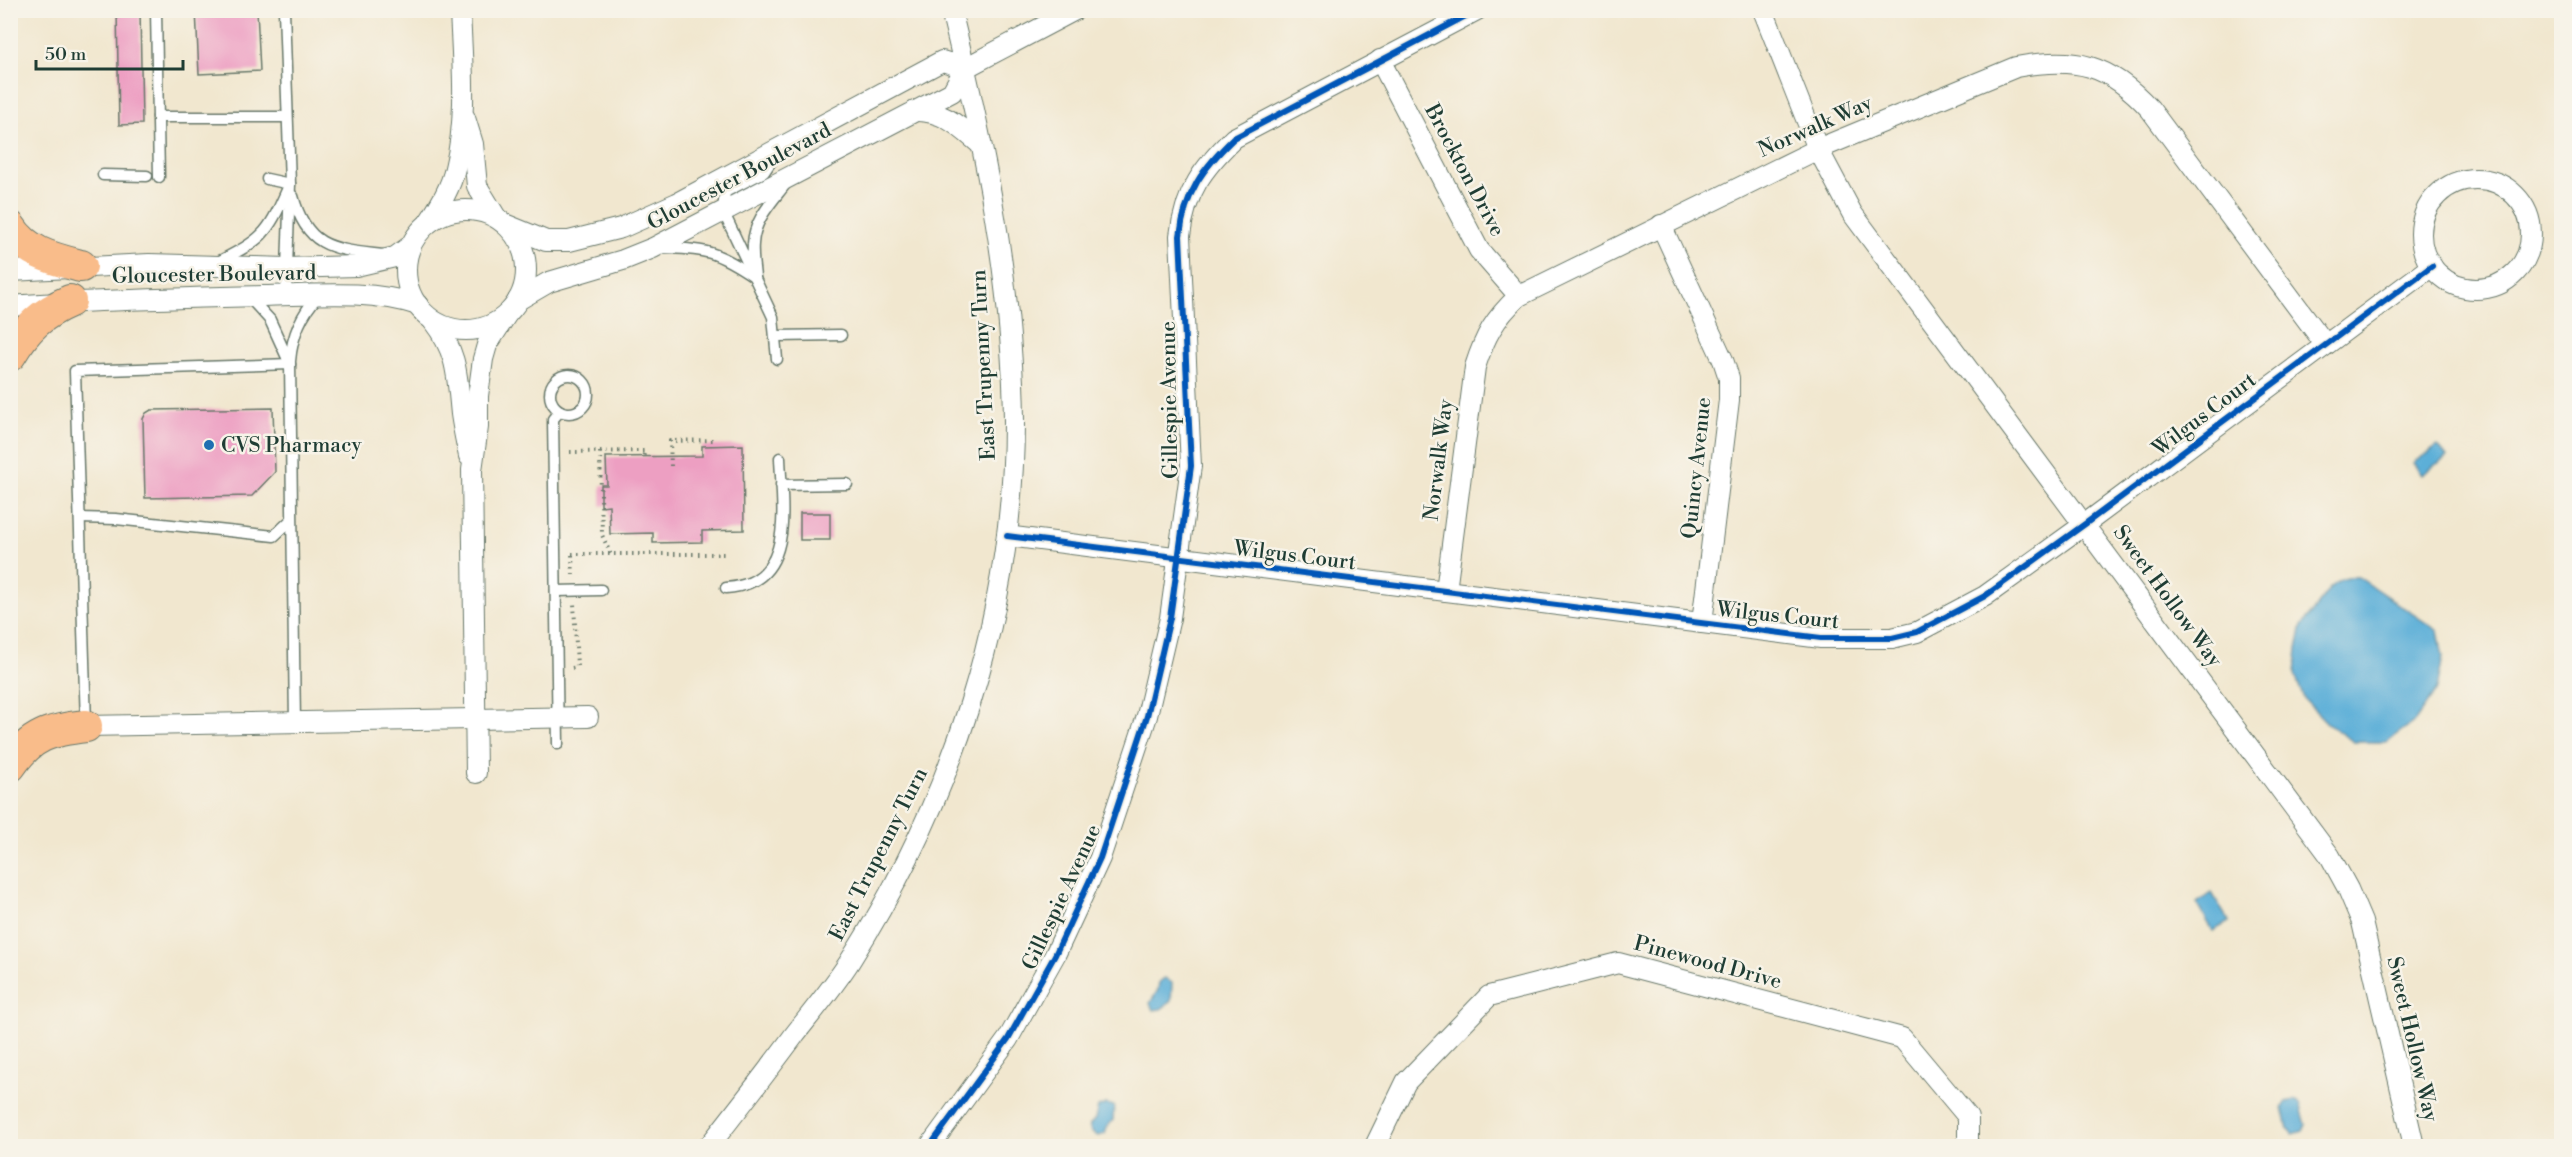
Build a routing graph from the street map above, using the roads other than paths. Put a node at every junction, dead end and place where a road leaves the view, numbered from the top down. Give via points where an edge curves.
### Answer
1 (156, 10) edge
2 (284, 10) edge
3 (460, 10) edge
4 (951, 10) edge
5 (1075, 10) edge
6 (1477, 10) edge
7 (1763, 10) edge
8 (1380, 60) junction
9 (965, 68) junction
10 (463, 110) junction
11 (912, 112) junction
12 (158, 117) junction
13 (287, 117) junction
14 (980, 144) junction
15 (779, 148) junction
16 (1818, 149) junction
17 (103, 175) dead end
18 (793, 175) junction
19 (147, 176) dead end
20 (159, 177) dead end
21 (267, 179) dead end
22 (290, 184) junction
23 (723, 211) junction
24 (501, 221) junction
25 (429, 222) junction
26 (1661, 225) junction
27 (10, 227) edge
28 (652, 248) junction
29 (402, 252) junction
30 (213, 264) junction
31 (81, 266) junction
32 (2432, 266) junction
33 (287, 268) junction
34 (10, 271) edge
35 (754, 277) junction
36 (319, 295) junction
37 (248, 296) junction
38 (286, 296) junction
39 (1519, 296) junction
40 (70, 301) junction
41 (418, 305) junction
42 (10, 306) edge
43 (513, 307) junction
44 (433, 320) junction
45 (841, 335) dead end
46 (776, 336) junction
47 (2325, 344) junction
48 (10, 355) edge
49 (777, 359) dead end
50 (290, 364) junction
51 (560, 411) dead end
52 (780, 458) dead end
53 (472, 470) junction
54 (847, 484) dead end
55 (781, 485) junction
56 (80, 518) junction
57 (290, 521) junction
58 (2085, 524) junction
59 (1007, 536) junction
60 (1179, 558) junction
61 (726, 588) dead end
62 (601, 590) dead end
63 (556, 591) junction
64 (1446, 591) junction
65 (1702, 623) junction
66 (588, 717) dead end
67 (558, 718) junction
68 (475, 719) junction
69 (295, 723) junction
70 (86, 726) junction
71 (558, 744) dead end
72 (10, 766) edge
73 (476, 773) dead end
74 (709, 1146) edge
75 (930, 1146) edge
76 (1375, 1146) edge
77 (1968, 1146) edge
78 (2414, 1146) edge

1 - 12 lane
2 - 13 lane
3 - 10 street
4 - 9 street, East Trupenny Turn
5 - 9 street
6 - 8 street, Gillespie Avenue
7 - 16 street, Sweet Hollow Way
8 - 39 street, Brockton Drive via 1479,250
8 - 60 street, Gillespie Avenue via 1234,138 1205,169 1187,201 1180,236 1191,466
9 - 11 street, Gloucester Boulevard via 952,92
9 - 14 street, East Trupenny Turn
9 - 15 street, Gloucester Boulevard via 942,61
10 - 24 street via 473,144 477,186
10 - 25 street via 455,168
11 - 14 street via 939,114
11 - 18 street, Gloucester Boulevard
12 - 13 lane
12 - 20 lane
13 - 22 lane
14 - 59 street, East Trupenny Turn via 998,231 1011,371 1014,420
15 - 23 lane via 764,172 725,192
15 - 24 street, Gloucester Boulevard via 621,228 569,241 546,242
16 - 26 street, Norwalk Way
16 - 47 street, Norwalk Way via 2016,67 2072,62 2100,70 2119,80 2150,109
16 - 58 street, Sweet Hollow Way via 1852,213
17 - 19 lane
18 - 23 street, Gloucester Boulevard
18 - 35 lane via 760,217 752,245
21 - 22 lane
22 - 29 lane via 297,212 308,232 322,243 336,248
22 - 30 lane via 272,224 262,235 250,246
22 - 33 lane
23 - 28 street, Gloucester Boulevard
23 - 35 lane
24 - 25 street via 479,210 460,209
24 - 43 street via 517,237 526,265 525,282
25 - 29 street
26 - 39 street, Norwalk Way
26 - 65 street, Quincy Avenue via 1729,378
27 - 31 main road via 34,250
28 - 35 lane via 711,252
28 - 43 street, Gloucester Boulevard via 549,282
29 - 33 street, Gloucester Boulevard via 356,266
29 - 41 street via 407,283
30 - 31 street, Gloucester Boulevard
30 - 33 street, Gloucester Boulevard
31 - 34 street, Gloucester Boulevard
32 - 32 street via 2445,280 2467,288 2493,287 2514,274 2527,255 2531,236 2530,221 2517,197 2498,184 2483,180 2456,183 2441,192 2421,228 2425,253
32 - 47 street, Wilgus Court
33 - 38 lane
35 - 46 lane
36 - 38 street, Gloucester Boulevard
36 - 41 street, Gloucester Boulevard via 381,297
36 - 50 lane via 292,338
37 - 38 street, Gloucester Boulevard
37 - 40 street, Gloucester Boulevard
37 - 50 lane via 270,320
39 - 64 street, Norwalk Way via 1499,314 1484,338 1475,368
40 - 42 street, Gloucester Boulevard
40 - 48 main road via 31,324
41 - 44 street
43 - 44 street via 493,324 478,329 454,329
43 - 53 street via 487,345 483,359
44 - 53 street via 446,337 459,380
45 - 46 lane
46 - 49 lane
47 - 58 street, Wilgus Court
50 - 56 lane via 75,371
50 - 57 lane
51 - 63 lane via 553,419
52 - 55 lane
53 - 68 street
54 - 55 lane
55 - 61 lane via 783,520 775,558 755,581
56 - 57 lane via 274,536
56 - 70 lane
57 - 69 lane
58 - 65 street, Wilgus Court via 1985,596 1917,632 1892,638 1847,639
58 - 78 street, Sweet Hollow Way via 2330,856 2348,889 2362,922
59 - 60 street, Wilgus Court
59 - 74 street, East Trupenny Turn via 980,672 949,770 929,816 849,963
60 - 64 street, Wilgus Court
60 - 75 street, Gillespie Avenue via 1158,675 1137,754 1100,858 1055,955 1008,1039
62 - 63 lane
63 - 67 lane
64 - 65 street, Wilgus Court
66 - 67 street
67 - 68 street
67 - 71 lane
68 - 69 street
68 - 73 street
69 - 70 street
70 - 72 main road via 55,729 36,739
76 - 77 street, Pinewood Drive via 1406,1082 1489,996 1618,963 1902,1038 1968,1117

